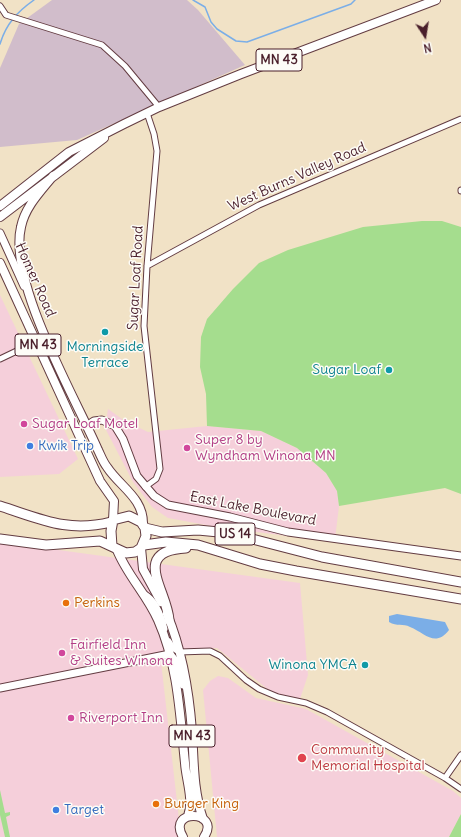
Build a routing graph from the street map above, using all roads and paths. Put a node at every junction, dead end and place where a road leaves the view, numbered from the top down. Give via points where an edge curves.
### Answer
1 (436, 0) edge
2 (0, 6) edge
3 (159, 107) junction
4 (147, 113) junction
5 (461, 119) edge
6 (124, 124) junction
7 (53, 176) junction
8 (0, 206) edge
9 (0, 217) edge
10 (0, 233) edge
11 (0, 263) edge
12 (147, 266) junction
13 (29, 298) junction
14 (46, 337) junction
15 (36, 341) junction
16 (0, 359) edge
17 (88, 425) junction
18 (145, 487) junction
19 (0, 506) edge
20 (112, 521) junction
21 (144, 526) junction
22 (0, 539) edge
23 (142, 547) junction
24 (114, 548) junction
25 (215, 549) junction
26 (461, 556) edge
27 (461, 582) edge
28 (144, 593) junction
29 (461, 599) edge
30 (170, 620) junction
31 (179, 652) junction
32 (170, 654) junction
33 (0, 688) edge
34 (189, 704) junction
35 (461, 755) edge
36 (445, 778) junction
37 (461, 789) edge
38 (188, 816) junction
39 (203, 819) junction
40 (183, 837) edge
41 (204, 837) edge

1 - 3 main road, MN 43
2 - 3 street via 6,15 102,45 130,71
3 - 4 main road, MN 43
4 - 6 main road, MN 43
4 - 12 street, Sugar Loaf Road via 157,151
5 - 12 street, West Burns Valley Road via 258,205
6 - 7 main road, MN 43
6 - 8 main road, MN 43 via 69,152
7 - 9 main road, MN 43
7 - 13 main road, MN 43 via 29,205 21,227 18,248
10 - 13 street, Homer Road
11 - 15 main road, Homer Road / MN 43
12 - 18 street, Sugar Loaf Road via 144,326 160,470 156,478
13 - 14 main road, Homer Road / MN 43
14 - 15 street
14 - 17 main road, Homer Road / MN 43
15 - 16 street
15 - 20 main road, Homer Road / MN 43 via 100,481 114,501
17 - 18 street, East Lake Boulevard via 102,420 115,426 123,439 137,476
17 - 21 main road, MN 43 via 107,467 135,498 144,517
18 - 26 street, East Lake Boulevard via 168,505 274,529
19 - 20 highway, US 14 via 68,526 92,527
20 - 21 highway, US 14 via 129,516
20 - 24 highway
21 - 23 highway via 146,536
21 - 27 highway, US 14 via 162,532 198,530 229,533 322,558
22 - 24 highway, US 14 via 46,545 100,540
23 - 24 highway, US 14 via 129,553
23 - 25 highway, US 14 via 182,542
23 - 30 main road, MN 43 via 143,569
24 - 28 main road, MN 43 via 123,566
25 - 29 highway, US 14 via 260,564
25 - 30 highway via 172,549 163,553 157,560 154,566 155,576 167,604
28 - 31 street via 156,605 170,643
28 - 32 main road, MN 43
30 - 31 main road, MN 43
31 - 34 main road, MN 43
31 - 36 street via 210,650 259,689 327,712
32 - 33 street
32 - 34 street via 178,664
32 - 38 main road, MN 43 via 179,702 190,798
34 - 39 main road, MN 43 via 195,787
35 - 36 street
36 - 37 street
38 - 39 main road via 195,815
38 - 40 main road, MN 43 via 181,826
39 - 41 main road, MN 43 via 207,827

